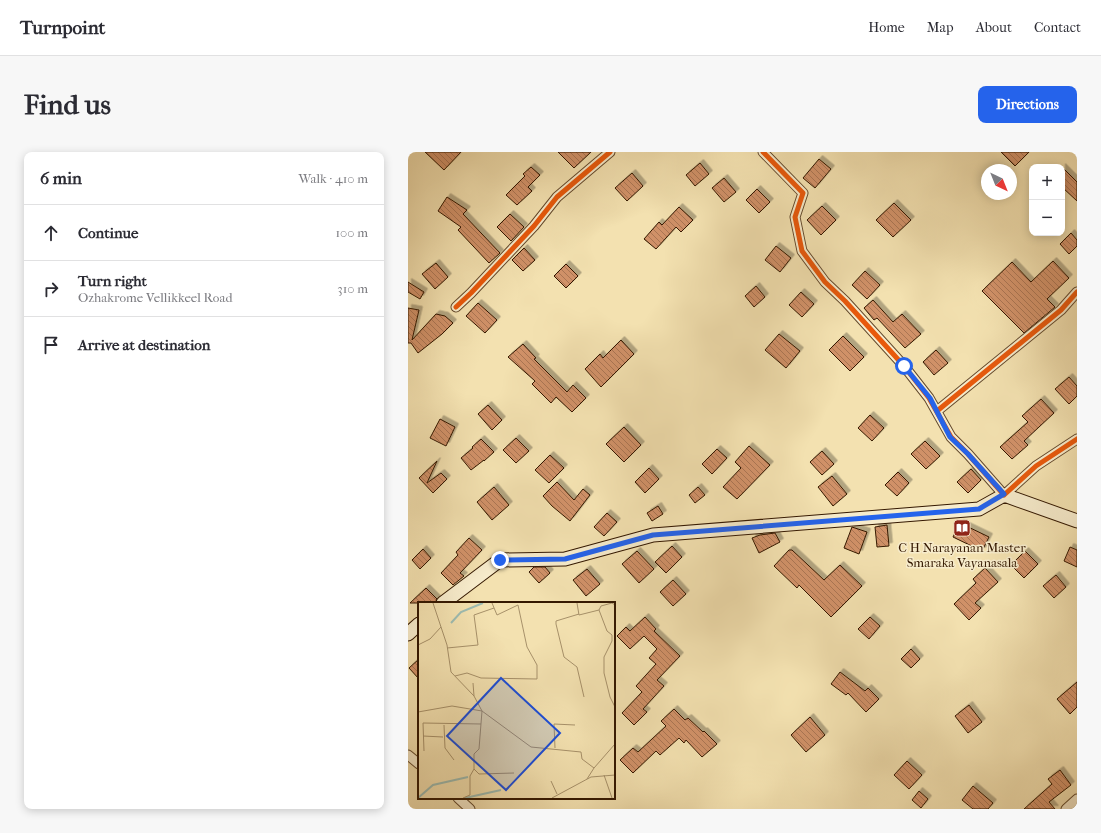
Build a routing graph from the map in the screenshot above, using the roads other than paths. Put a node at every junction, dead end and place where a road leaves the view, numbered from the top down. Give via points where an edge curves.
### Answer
1 (610, 152) edge
2 (763, 152) edge
3 (1077, 292) edge
4 (456, 307) dead end
5 (937, 411) junction
6 (1077, 439) edge
7 (1004, 494) junction
8 (1077, 521) edge
9 (444, 602) edge
10 (418, 625) edge
11 (408, 634) edge
12 (408, 755) edge
13 (418, 763) edge
14 (459, 799) edge
15 (1077, 799) edge
16 (470, 809) edge
17 (1066, 809) edge

1 - 4 street via 557,197 534,226
2 - 5 street via 803,193 795,217 802,251 825,282 904,366 930,398
3 - 5 street via 1061,310
5 - 7 street via 950,437
6 - 7 street via 1036,466
7 - 8 main road
7 - 9 main road via 979,509 653,535 565,559 500,560
10 - 11 main road
12 - 13 street
14 - 16 street
15 - 17 street

